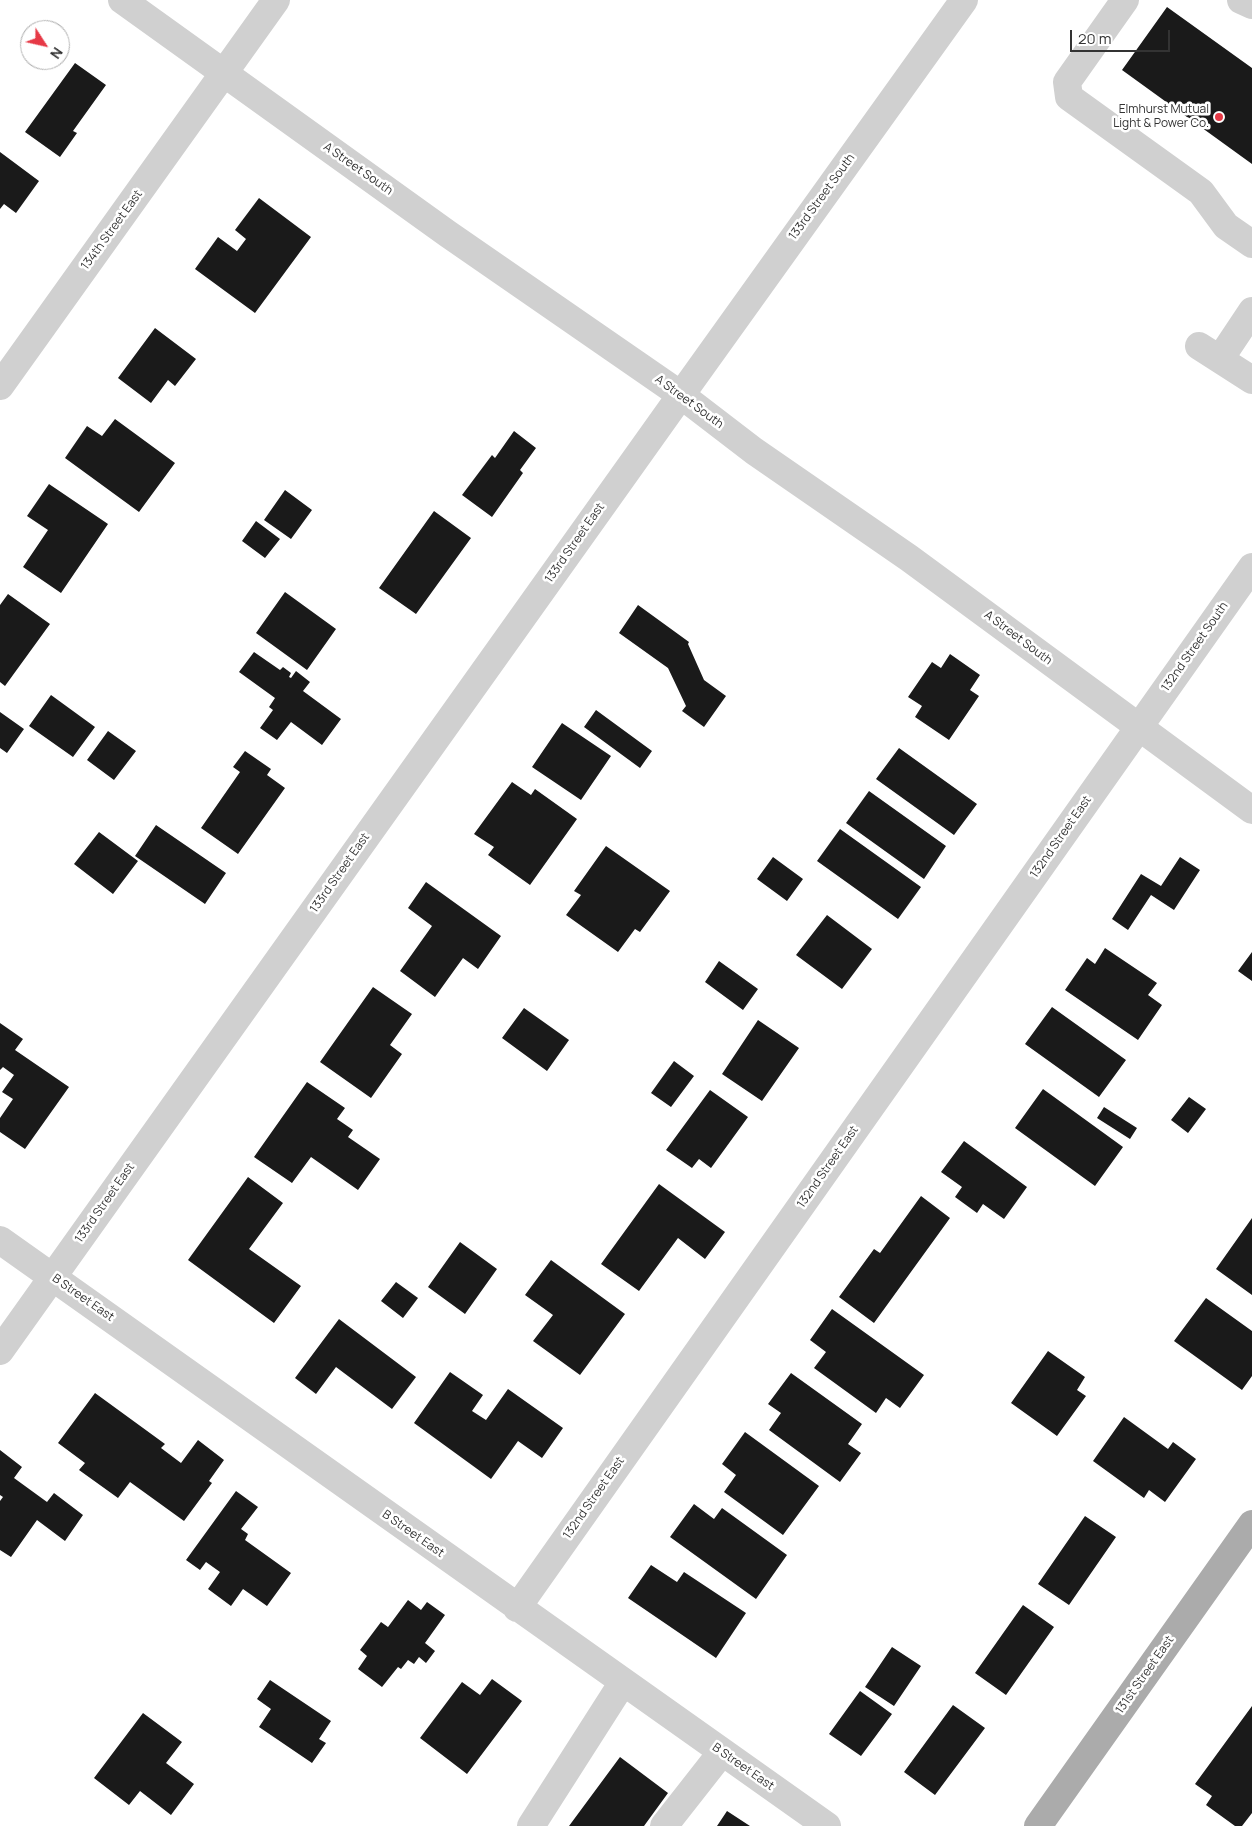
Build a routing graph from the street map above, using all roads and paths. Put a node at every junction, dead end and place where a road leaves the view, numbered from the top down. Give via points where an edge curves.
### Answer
1 (122, 0) edge
2 (276, 0) edge
3 (964, 0) edge
4 (1126, 0) edge
5 (1241, 0) edge
6 (1252, 5) edge
7 (223, 74) junction
8 (1252, 244) edge
9 (1252, 311) edge
10 (1252, 380) edge
11 (0, 386) edge
12 (681, 394) junction
13 (1252, 566) edge
14 (1138, 727) junction
15 (1252, 810) edge
16 (0, 1240) edge
17 (53, 1277) junction
18 (0, 1351) edge
19 (1252, 1524) edge
20 (517, 1608) junction
21 (623, 1682) junction
22 (722, 1752) junction
23 (531, 1826) edge
24 (664, 1826) edge
25 (827, 1826) edge
26 (1038, 1826) edge

1 - 7 street, A Street South
2 - 7 street, 134th Street East
3 - 12 street, 133rd Street South
4 - 8 street via 1067,82 1069,97 1201,192 1226,226
5 - 6 street
7 - 11 street, 134th Street East
7 - 12 street, A Street South
9 - 10 street via 1210,352
12 - 14 street, A Street South via 754,451 910,558
12 - 17 street, 133rd Street East
13 - 14 street, 132nd Street South
14 - 15 street, A Street South
14 - 20 street, 132nd Street East
16 - 17 street, B Street East
17 - 18 street, 133rd Street East
17 - 20 street, B Street East
19 - 26 main road, 131st Street East
20 - 21 street, B Street East
21 - 22 street, B Street East
21 - 23 street
22 - 24 street
22 - 25 street, B Street East

